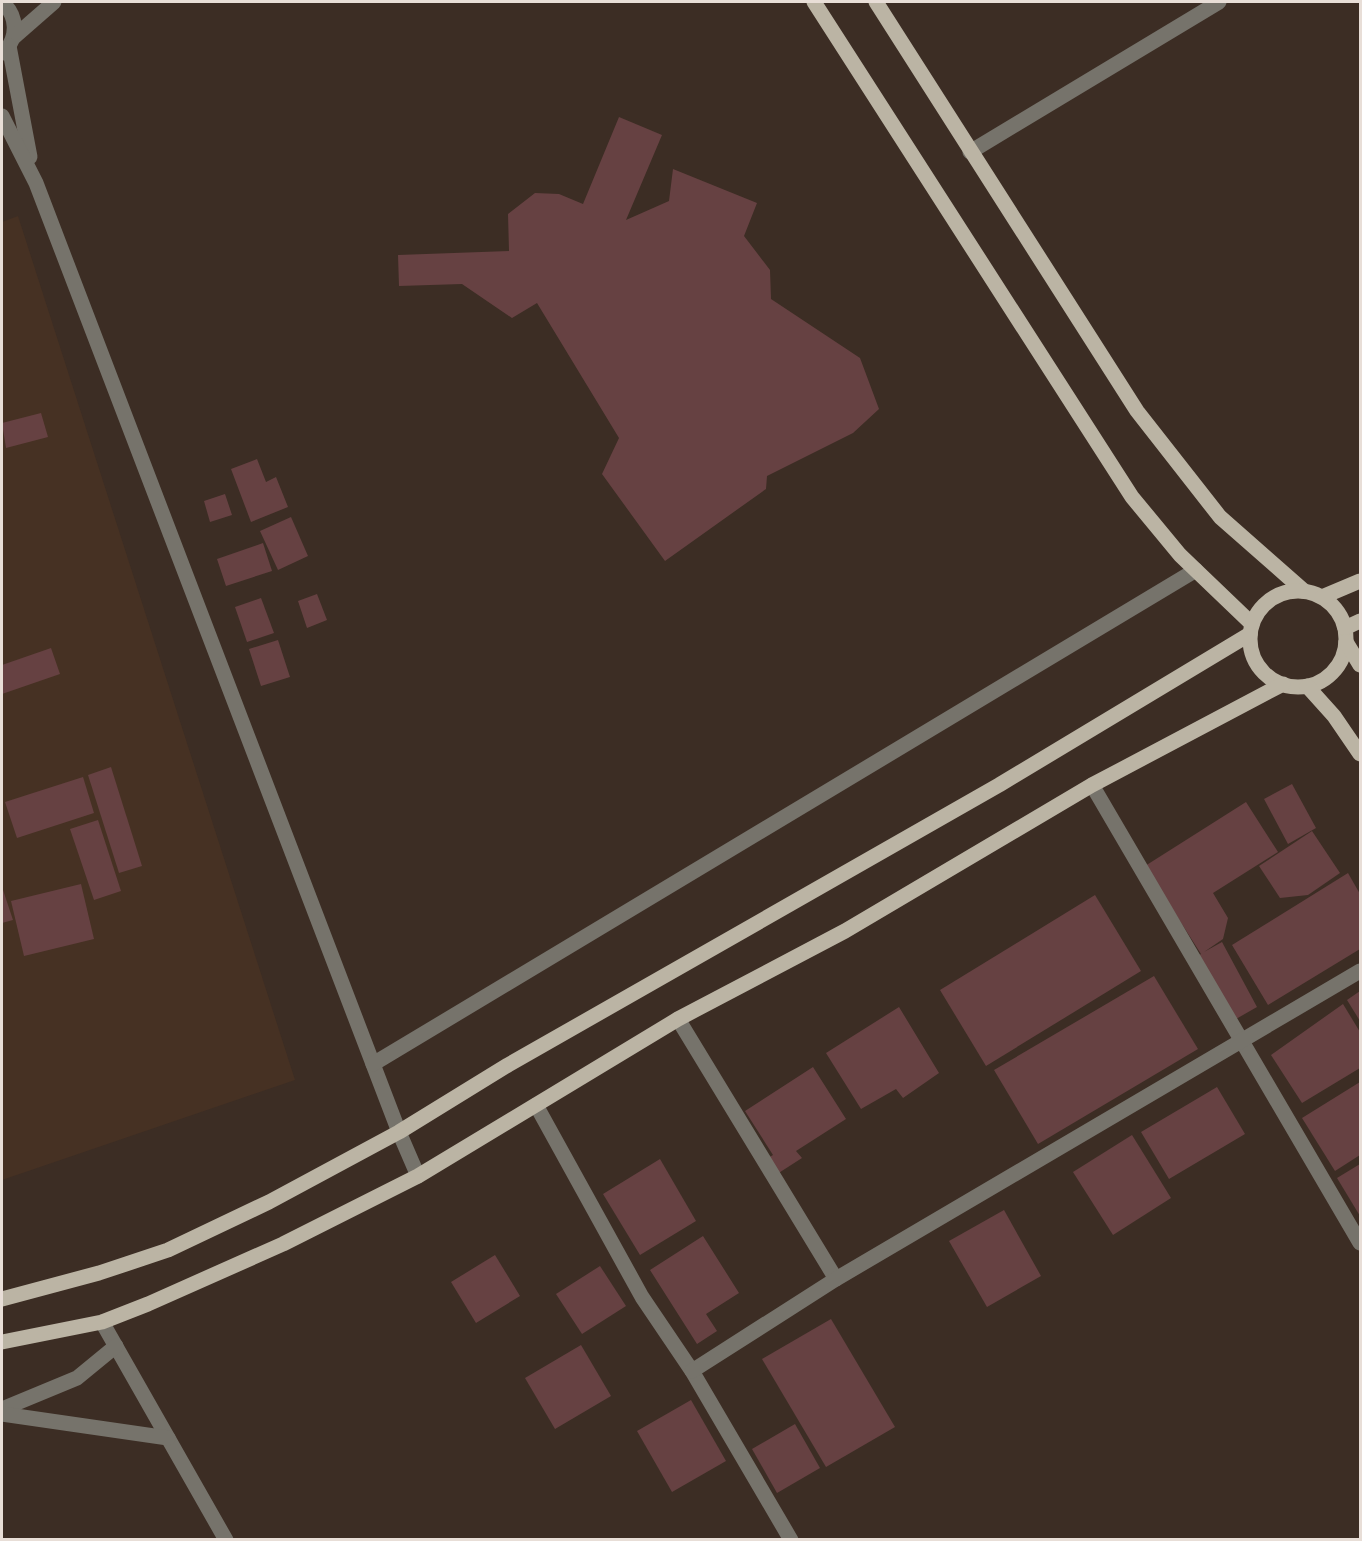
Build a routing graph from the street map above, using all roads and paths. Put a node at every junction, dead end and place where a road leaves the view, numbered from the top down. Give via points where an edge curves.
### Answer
1 (2, 2) edge
2 (54, 2) edge
3 (814, 2) edge
4 (876, 2) edge
5 (1219, 2) edge
6 (8, 46) edge
7 (2, 116) edge
8 (970, 152) junction
9 (36, 183) junction
10 (1196, 570) junction
11 (1360, 581) edge
12 (1304, 591) junction
13 (1322, 597) junction
14 (1360, 621) edge
15 (1251, 629) junction
16 (1346, 635) junction
17 (1360, 665) edge
18 (1284, 684) junction
19 (1307, 686) junction
20 (1360, 754) edge
21 (1092, 785) junction
22 (1360, 971) edge
23 (678, 1019) junction
24 (1243, 1041) junction
25 (373, 1064) junction
26 (536, 1105) junction
27 (399, 1132) junction
28 (418, 1176) junction
29 (1360, 1243) edge
30 (836, 1279) junction
31 (2, 1299) edge
32 (102, 1322) junction
33 (2, 1342) edge
34 (116, 1346) junction
35 (692, 1371) junction
36 (2, 1409) edge
37 (2, 1414) edge
38 (168, 1438) junction
39 (226, 1539) edge
40 (791, 1539) edge

1 - 6 street via 12,15
2 - 6 street
3 - 10 main road via 1132,497
4 - 8 main road
5 - 8 street
6 - 9 street
7 - 9 street
8 - 12 main road via 1137,411 1179,468 1220,517
9 - 25 street
10 - 15 main road
10 - 25 street
11 - 13 main road
12 - 13 main road
12 - 15 main road via 1273,598 1258,612
13 - 16 main road via 1337,610
14 - 16 main road
15 - 18 main road via 1251,647 1262,670
15 - 27 main road via 999,785 508,1065
16 - 17 main road
16 - 19 main road via 1342,657 1334,671
18 - 19 main road
18 - 21 main road
19 - 20 main road
21 - 23 main road via 845,931
21 - 24 street
22 - 24 street
23 - 26 main road
23 - 30 street
24 - 29 street
24 - 30 street
25 - 27 street
26 - 28 main road
26 - 35 street via 642,1297
27 - 28 street
27 - 31 main road via 269,1202 168,1250
28 - 32 main road via 262,1254
30 - 35 street
32 - 33 main road
32 - 34 street
34 - 36 street via 77,1378
34 - 38 street
35 - 40 street
37 - 38 street
38 - 39 street

